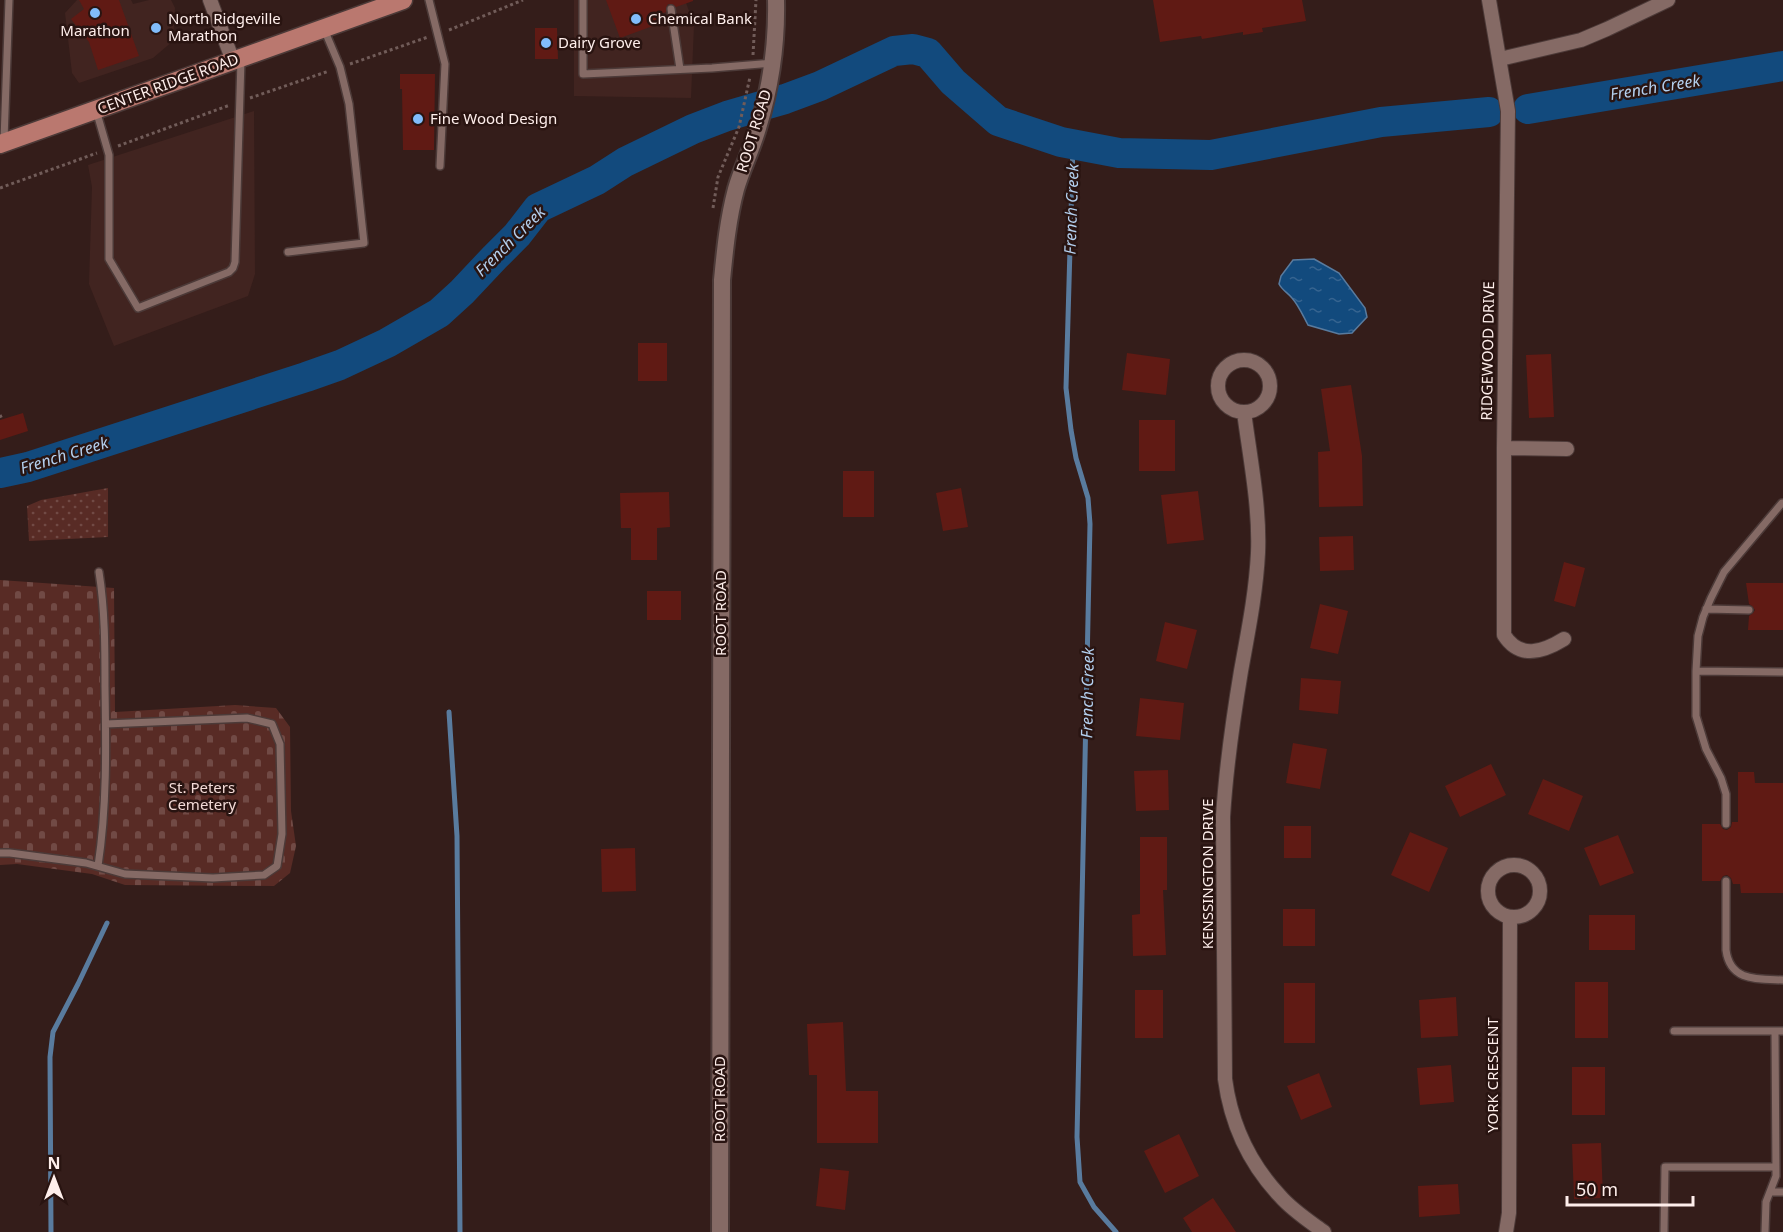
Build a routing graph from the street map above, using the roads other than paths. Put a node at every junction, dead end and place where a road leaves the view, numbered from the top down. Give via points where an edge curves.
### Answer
1 (9, 0) edge
2 (210, 0) edge
3 (403, 0) edge
4 (429, 0) edge
5 (583, 0) edge
6 (776, 0) edge
7 (1489, 0) edge
8 (1668, 0) edge
9 (671, 9) dead end
10 (324, 29) junction
11 (1500, 59) junction
12 (237, 60) junction
13 (773, 63) junction
14 (680, 69) junction
15 (96, 110) junction
16 (2, 143) edge
17 (440, 166) dead end
18 (288, 252) dead end
19 (1244, 412) dead end
20 (1504, 448) junction
21 (1567, 449) dead end
22 (1783, 503) edge
23 (99, 572) dead end
24 (1707, 609) junction
25 (1749, 610) dead end
26 (1564, 639) dead end
27 (1696, 671) junction
28 (1783, 672) edge
29 (106, 724) junction
30 (1726, 824) dead end
31 (0, 853) edge
32 (98, 866) junction
33 (1726, 881) dead end
34 (1510, 917) dead end
35 (1783, 980) edge
36 (1674, 1031) dead end
37 (1779, 1031) edge
38 (1776, 1167) junction
39 (1770, 1192) junction
40 (1783, 1192) edge
41 (720, 1232) edge
42 (1324, 1232) edge
43 (1506, 1232) edge
44 (1664, 1232) edge
45 (1766, 1232) edge

1 - 16 lane
2 - 12 street
3 - 10 main road, CENTER RIDGE ROAD
4 - 17 lane via 445,64
5 - 14 lane via 583,74
6 - 13 street, ROOT ROAD
7 - 11 street, RIDGEWOOD DRIVE
8 - 11 street via 1607,30
9 - 14 lane
10 - 12 main road, CENTER RIDGE ROAD
10 - 18 lane via 340,67 349,104 364,243
11 - 20 street, RIDGEWOOD DRIVE via 1508,111
12 - 15 main road, CENTER RIDGE ROAD
12 - 15 lane via 240,102 233,268 138,308 109,259 109,155
13 - 14 lane
13 - 41 street, ROOT ROAD via 760,124 730,215 722,280
15 - 16 main road, CENTER RIDGE ROAD
19 - 42 street, KENSSINGTON DRIVE via 1258,555 1224,796 1225,1079 1236,1128 1259,1172 1280,1197
20 - 21 street
20 - 26 street, RIDGEWOOD DRIVE via 1504,635 1510,644 1533,652
22 - 24 lane via 1732,561
23 - 29 lane via 104,602
24 - 25 lane
24 - 27 lane via 1698,636
27 - 28 lane
27 - 30 lane via 1698,722 1726,794
29 - 32 lane via 104,829
29 - 32 lane via 247,718 272,724 280,744 282,834 277,866 264,874 213,878 125,874
31 - 32 lane
33 - 35 lane via 1728,960 1745,977
34 - 43 street, YORK CRESCENT
36 - 37 lane
37 - 38 lane
38 - 39 lane
38 - 44 lane via 1665,1167
39 - 40 lane
39 - 45 lane

